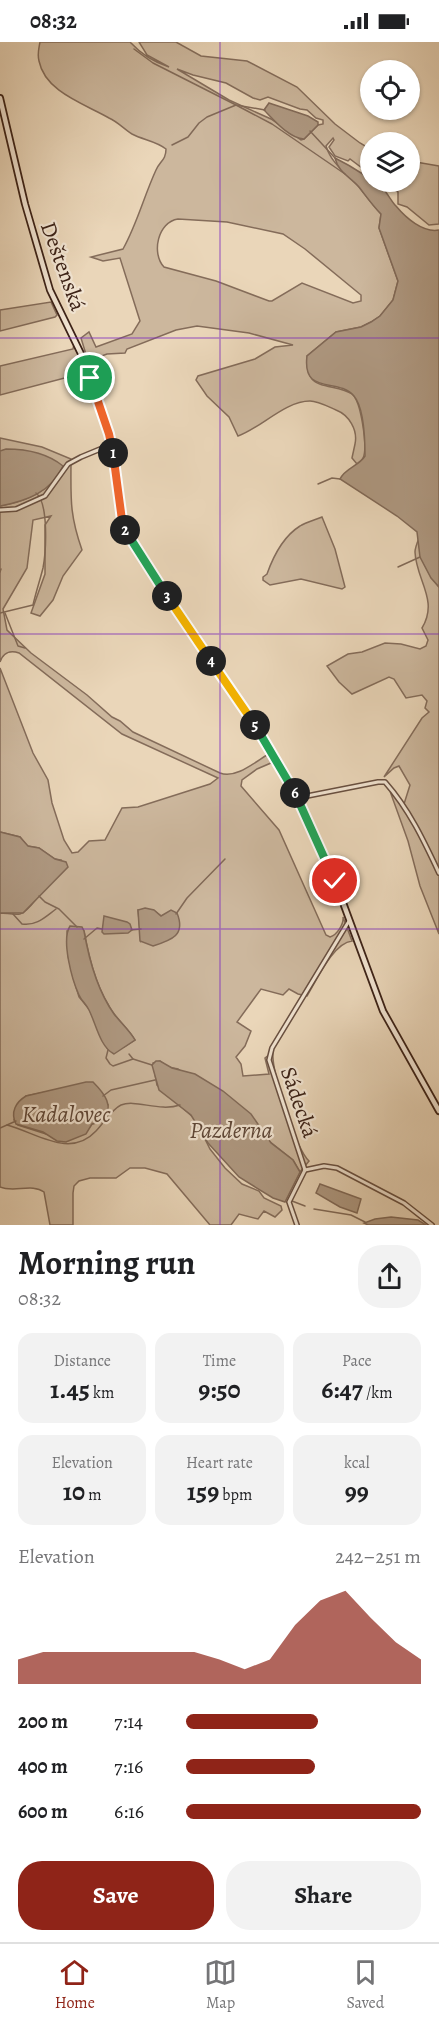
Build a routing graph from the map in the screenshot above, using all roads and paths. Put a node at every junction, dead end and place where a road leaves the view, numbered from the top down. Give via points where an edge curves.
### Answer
1 (0, 98) edge
2 (111, 445) junction
3 (0, 510) edge
4 (297, 798) junction
5 (439, 873) edge
6 (349, 921) junction
7 (439, 1111) edge
8 (305, 1170) junction
9 (297, 1225) edge
10 (432, 1225) edge

1 - 2 main road, Deštenská via 38,250 54,300 84,360
2 - 3 street via 68,464 45,496 16,509
2 - 4 main road, Deštenská via 126,534 263,737
4 - 5 street via 385,782 422,836
4 - 6 main road, Deštenská
6 - 7 main road, Deštenská via 383,1011
6 - 8 street, Sádecká via 268,1060
8 - 9 street via 289,1202
8 - 10 street, Sádecká via 337,1168 404,1203

